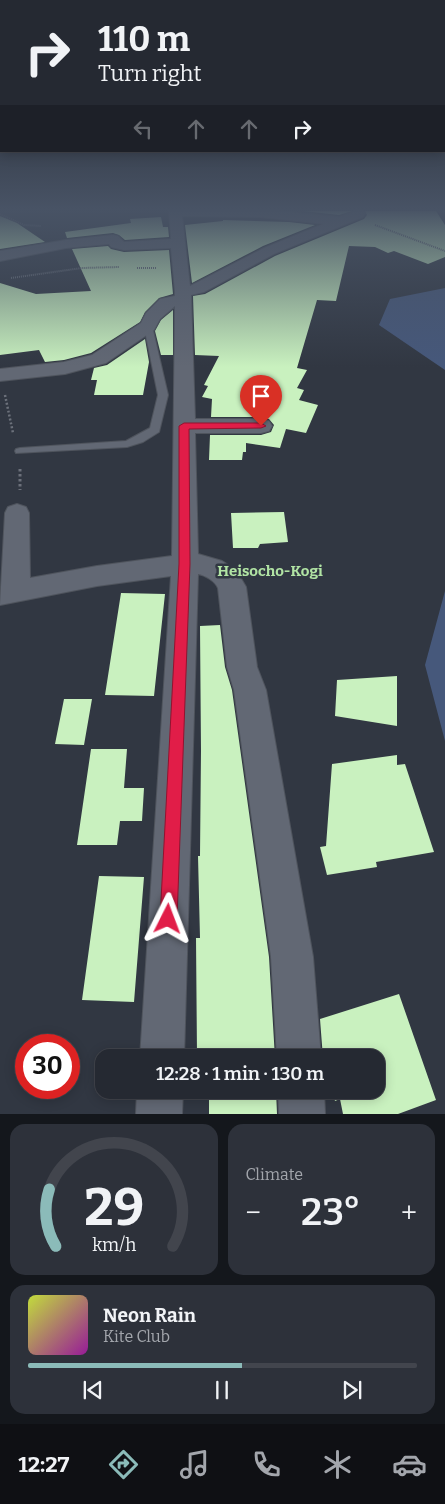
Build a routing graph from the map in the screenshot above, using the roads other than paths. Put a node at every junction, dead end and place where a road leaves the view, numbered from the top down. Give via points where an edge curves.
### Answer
1 (180, 263) edge
2 (246, 263) edge
3 (183, 296) junction
4 (148, 326) junction
5 (0, 374) edge
6 (184, 426) junction
7 (261, 426) dead end
8 (20, 451) dead end
9 (17, 513) dead end
10 (185, 564) junction
11 (8, 592) edge
12 (162, 1049) edge
13 (298, 1049) edge
14 (160, 1099) edge
15 (301, 1099) edge
16 (159, 1114) edge
17 (302, 1114) edge

1 - 3 street
2 - 3 street
3 - 4 street via 166,304 152,317
3 - 6 street
4 - 5 street via 99,359 65,368
4 - 8 lane via 163,395 155,430 127,444
6 - 7 street
6 - 10 street
9 - 11 street
10 - 11 street
10 - 12 street
10 - 13 street via 213,568 226,577 232,587 242,668 250,690 292,958
14 - 16 street
15 - 17 street

